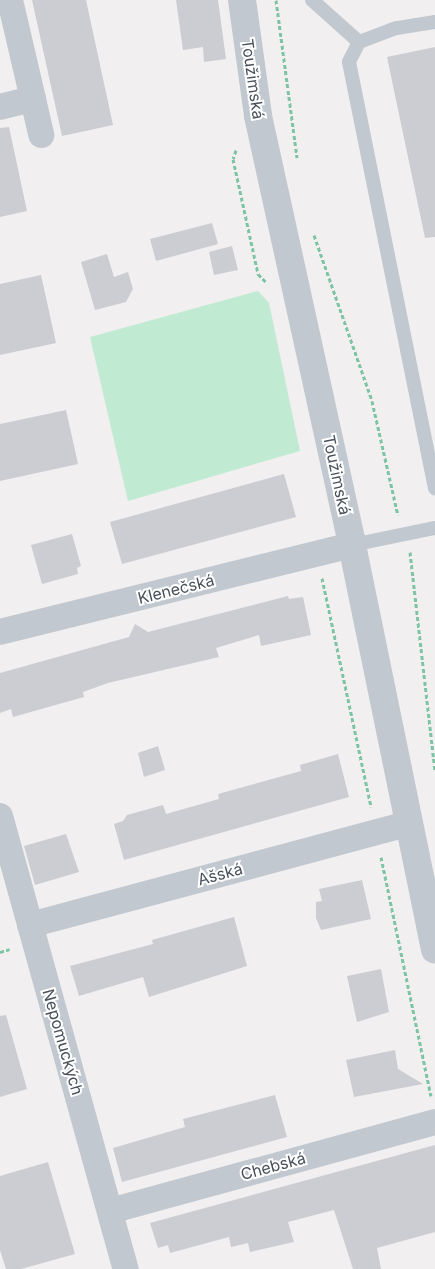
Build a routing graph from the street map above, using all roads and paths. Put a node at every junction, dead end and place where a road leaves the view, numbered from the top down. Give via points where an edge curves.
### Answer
1 (10, 0) edge
2 (242, 0) edge
3 (276, 0) edge
4 (312, 0) edge
5 (435, 22) edge
6 (359, 42) junction
7 (33, 100) junction
8 (0, 107) edge
9 (41, 134) dead end
10 (298, 162) dead end
11 (311, 226) dead end
12 (435, 488) edge
13 (435, 528) edge
14 (407, 534) junction
15 (352, 545) junction
16 (0, 632) edge
17 (435, 771) edge
18 (0, 816) edge
19 (410, 824) junction
20 (30, 925) junction
21 (435, 950) edge
22 (435, 1122) edge
23 (110, 1211) junction
24 (126, 1269) edge

1 - 7 street
2 - 15 street, Toužimská via 258,116
3 - 10 path
4 - 6 lane
5 - 6 lane via 396,28
6 - 12 lane via 349,62
7 - 8 street
7 - 9 street
11 - 14 path via 372,401 393,504
13 - 14 lane
14 - 15 lane
14 - 17 path via 415,578
15 - 16 street, Klenečská
15 - 19 street, Toužimská
18 - 20 street, Nepomuckých
19 - 20 street, Ašská
19 - 21 street, Toužimská
20 - 23 street, Nepomuckých
22 - 23 street, Chebská
23 - 24 street, Nepomuckých

